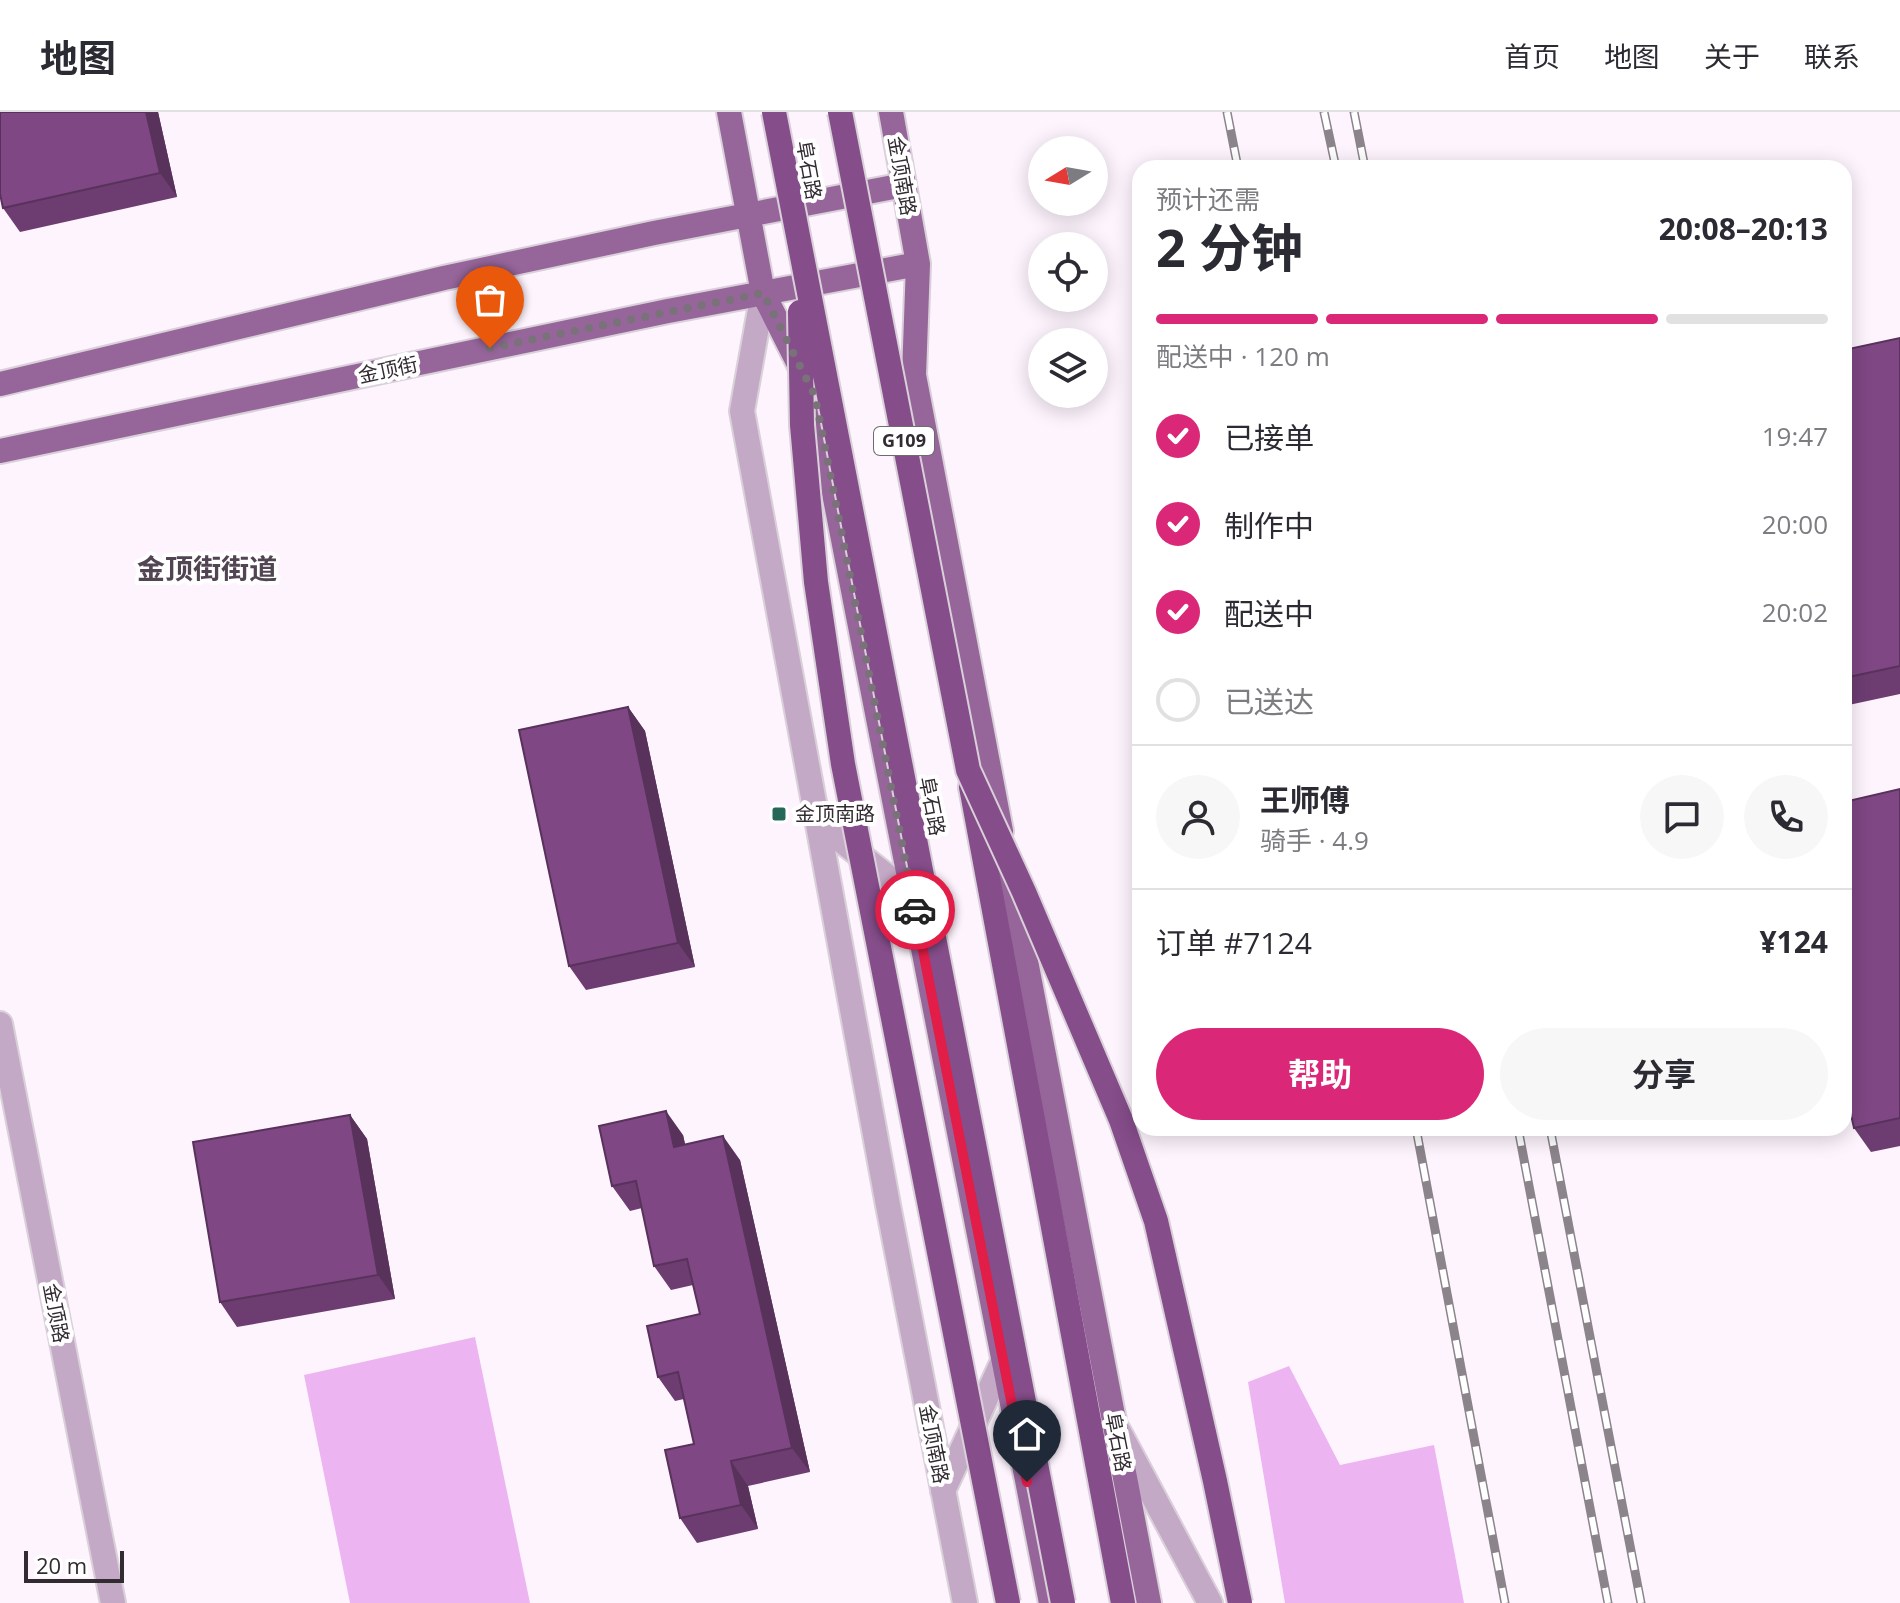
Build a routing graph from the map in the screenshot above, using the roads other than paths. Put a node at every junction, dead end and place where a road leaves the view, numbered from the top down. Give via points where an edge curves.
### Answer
1 (729, 112) edge
2 (774, 112) edge
3 (840, 112) edge
4 (891, 112) edge
5 (904, 185) junction
6 (747, 215) junction
7 (798, 245) junction
8 (918, 264) junction
9 (763, 293) junction
10 (0, 384) edge
11 (0, 451) edge
12 (968, 770) junction
13 (819, 823) junction
14 (912, 896) junction
15 (0, 1024) edge
16 (1003, 1361) junction
17 (1113, 1422) junction
18 (943, 1491) junction
19 (113, 1603) edge
20 (965, 1603) edge
21 (1008, 1603) edge
22 (1051, 1603) edge
23 (1063, 1603) edge
24 (1123, 1603) edge
25 (1149, 1603) edge
26 (1210, 1603) edge
27 (1240, 1603) edge

1 - 6 main road, 金顶南路
2 - 7 highway, 阜石路, bridge
3 - 12 highway, 阜石路 / G109, bridge
4 - 5 main road, 金顶南路
5 - 6 main road
5 - 8 main road, 金顶南路
6 - 9 main road, 金顶南路
6 - 10 main road via 444,278
7 - 21 highway, bridge via 802,425 816,582 843,764
7 - 23 highway, 阜石路, bridge
8 - 9 main road, 金顶街
8 - 17 main road, 金顶南路 via 914,375
9 - 11 main road, 金顶街
9 - 13 street, 金顶南路 via 742,411
9 - 14 main road, 金顶南路 via 815,396
12 - 24 highway, 阜石路, bridge
12 - 27 highway, bridge via 1121,1120 1156,1221
13 - 14 street
13 - 18 street, 金顶南路
14 - 16 main road, 金顶南路
15 - 19 street, 金顶路
16 - 18 street
16 - 22 main road, 金顶南路
17 - 25 main road, 金顶南路
17 - 26 street, 金顶南路
18 - 20 street, 金顶南路

